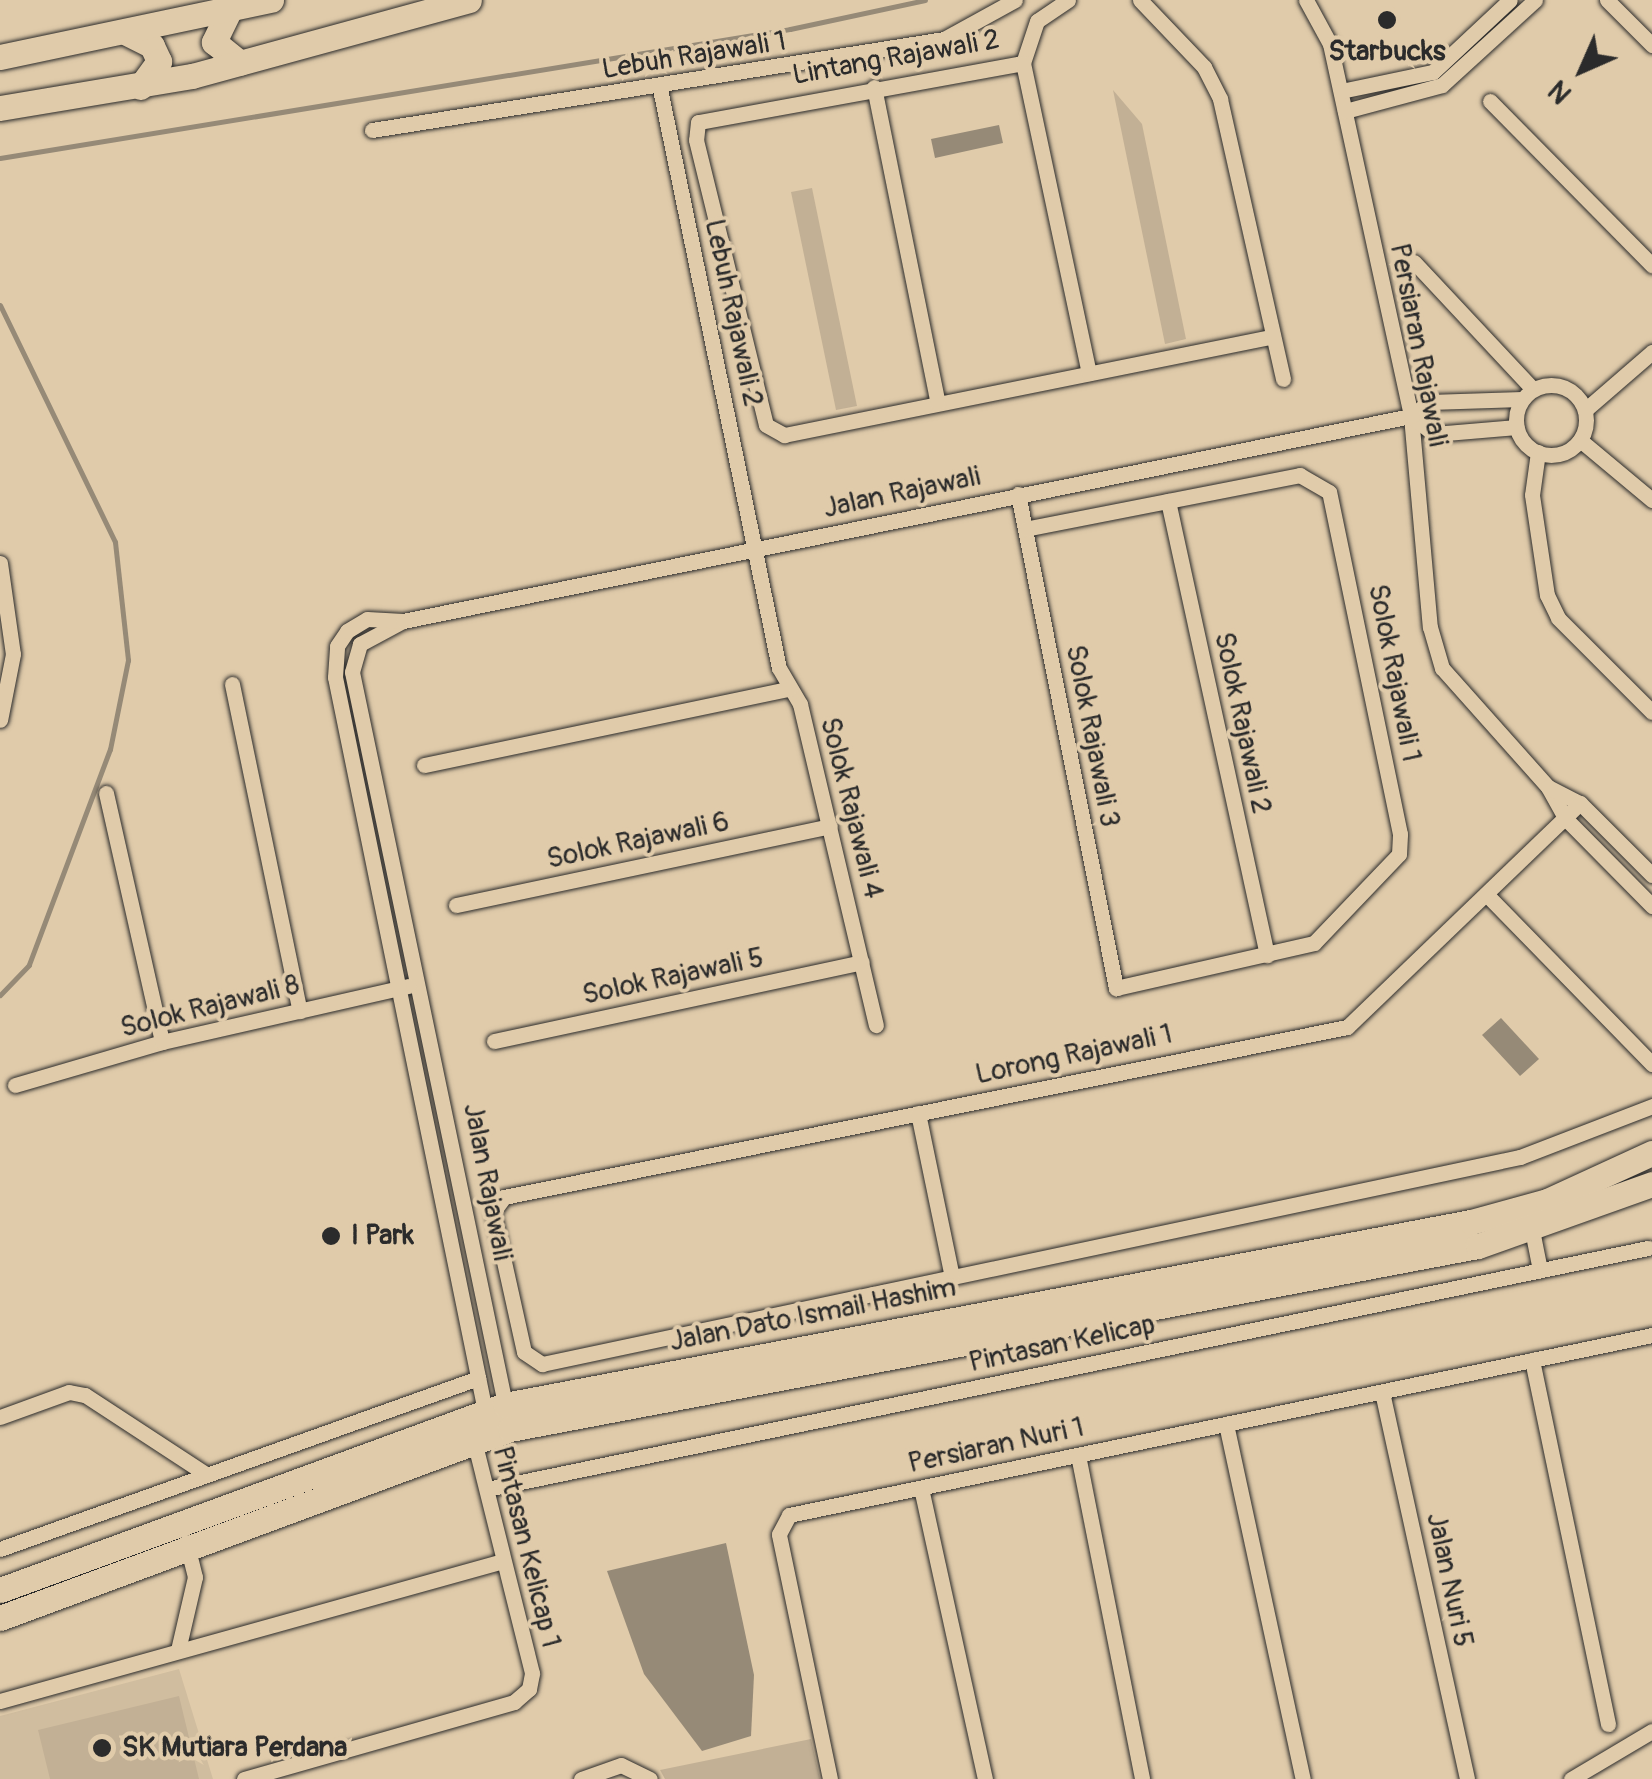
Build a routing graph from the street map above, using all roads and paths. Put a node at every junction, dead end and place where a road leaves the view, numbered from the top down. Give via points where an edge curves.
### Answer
1 (270, 0) edge
2 (469, 0) edge
3 (1015, 0) edge
4 (1068, 0) edge
5 (1140, 0) edge
6 (1306, 0) edge
7 (1510, 0) edge
8 (1534, 0) edge
9 (1607, 0) edge
10 (230, 9) junction
11 (127, 33) junction
12 (944, 39) junction
13 (1652, 45) edge
14 (0, 57) edge
15 (1024, 62) junction
16 (240, 63) junction
17 (953, 72) junction
18 (140, 87) junction
19 (874, 87) junction
20 (660, 89) junction
21 (1341, 91) junction
22 (1490, 101) dead end
23 (0, 108) edge
24 (1346, 111) junction
25 (372, 130) dead end
26 (1414, 262) dead end
27 (1652, 265) edge
28 (1270, 338) junction
29 (1652, 352) edge
30 (1089, 373) junction
31 (1283, 379) dead end
32 (1528, 394) junction
33 (938, 404) junction
34 (1585, 410) junction
35 (1411, 416) junction
36 (1516, 427) junction
37 (1580, 440) junction
38 (1538, 452) junction
39 (1018, 494) junction
40 (1652, 500) edge
41 (1168, 501) junction
42 (1026, 530) junction
43 (756, 548) junction
44 (0, 563) edge
45 (403, 620) junction
46 (7, 654) edge
47 (232, 684) dead end
48 (789, 688) junction
49 (1652, 712) edge
50 (0, 720) edge
51 (424, 765) dead end
52 (1548, 786) junction
53 (106, 793) dead end
54 (1580, 803) junction
55 (1565, 818) junction
56 (830, 826) junction
57 (1652, 875) edge
58 (1486, 894) junction
59 (456, 905) dead end
60 (1652, 906) edge
61 (1267, 954) junction
62 (862, 962) junction
63 (419, 984) junction
64 (401, 988) junction
65 (1116, 988) joint
66 (300, 1011) junction
67 (876, 1024) dead end
68 (494, 1041) dead end
69 (162, 1042) junction
70 (1652, 1064) edge
71 (15, 1085) dead end
72 (1652, 1106) edge
73 (918, 1113) junction
74 (1652, 1152) edge
75 (1652, 1184) edge
76 (1532, 1230) junction
77 (1648, 1248) dead end
78 (1540, 1270) junction
79 (952, 1277) junction
80 (1652, 1335) edge
81 (1532, 1360) junction
82 (478, 1378) junction
83 (1382, 1392) junction
84 (0, 1417) edge
85 (488, 1422) junction
86 (1226, 1424) junction
87 (1078, 1455) junction
88 (204, 1473) junction
89 (921, 1488) junction
90 (488, 1489) junction
91 (178, 1519) junction
92 (187, 1545) junction
93 (0, 1549) edge
94 (504, 1561) junction
95 (0, 1590) edge
96 (0, 1618) edge
97 (178, 1650) junction
98 (0, 1702) edge
99 (1608, 1724) dead end
100 (1652, 1731) edge
101 (244, 1779) edge
102 (581, 1779) edge
103 (650, 1779) edge
104 (830, 1779) edge
105 (985, 1779) edge
106 (1142, 1779) edge
107 (1303, 1779) edge
108 (1467, 1779) edge
109 (1571, 1779) edge

1 - 10 main road
2 - 16 main road
3 - 12 street, Lebuh Rajawali 1
4 - 15 street, Lintang Rajawali 2 via 1037,21
5 - 28 street via 1204,68 1220,99
6 - 21 street, Persiaran Rajawali via 1330,44
7 - 21 street via 1433,72
8 - 24 street via 1442,85
9 - 13 street
10 - 11 main road
10 - 16 main road via 214,42
11 - 14 main road
11 - 18 main road via 152,46 160,61
12 - 17 street
12 - 20 street, Lebuh Rajawali 1
15 - 17 street, Lintang Rajawali 2
15 - 30 street
16 - 18 main road
17 - 19 street, Lintang Rajawali 2
18 - 23 main road
19 - 33 street
19 - 33 street, Lintang Rajawali 2 via 698,122 696,140 766,425 784,435
20 - 25 street, Lebuh Rajawali 1
20 - 43 street, Lebuh Rajawali 2
21 - 24 street, Persiaran Rajawali
22 - 27 street
24 - 35 street, Persiaran Rajawali
26 - 32 street
28 - 30 street
28 - 31 street
29 - 34 street
30 - 33 street
32 - 34 street via 1564,387
32 - 35 street, Jalan Rajawali via 1430,402
32 - 36 street
34 - 37 street
35 - 36 street via 1434,434
35 - 39 street, Jalan Rajawali
35 - 52 street, Persiaran Rajawali via 1430,627 1442,668
36 - 38 street
37 - 38 street via 1561,454
37 - 40 street
38 - 49 street via 1532,494 1547,595 1558,618
39 - 42 street, Solok Rajawali 3
39 - 43 street, Jalan Rajawali
41 - 42 street, Solok Rajawali 1
41 - 61 street, Solok Rajawali 2
41 - 61 street, Solok Rajawali 1 via 1300,475 1336,502 1398,854 1321,938
42 - 65 street, Solok Rajawali 3
43 - 45 street, Jalan Rajawali
43 - 48 street, Solok Rajawali 4
44 - 46 street
45 - 63 street, Jalan Rajawali via 360,644 352,672
45 - 64 street, Jalan Rajawali via 358,623 334,658
46 - 50 street
47 - 66 street
48 - 51 street
48 - 56 street, Solok Rajawali 4 via 800,704
52 - 54 street, Persiaran Rajawali
52 - 55 street, Persiaran Rajawali
53 - 69 street
54 - 55 street, Lorong Rajawali 1
54 - 57 street, Persiaran Rajawali
55 - 58 street, Lorong Rajawali 1
55 - 60 street, Persiaran Rajawali
56 - 59 street, Solok Rajawali 6
56 - 62 street, Solok Rajawali 4
58 - 70 street
58 - 73 street, Lorong Rajawali 1 via 1346,1026
61 - 65 street, Solok Rajawali 1
62 - 67 street, Solok Rajawali 4
62 - 68 street, Solok Rajawali 5
63 - 64 street, Solok Rajawali 8
63 - 85 street, Jalan Rajawali
64 - 66 street, Solok Rajawali 8
64 - 82 street, Jalan Rajawali
66 - 69 street, Solok Rajawali 8
69 - 71 street, Solok Rajawali 8
72 - 79 street via 1520,1157
73 - 79 street
73 - 79 street, Lorong Rajawali 1 via 495,1203 524,1352 533,1362
74 - 85 main road, Jalan Dato Ismail Hashim via 1547,1200 1471,1222
75 - 76 main road, Jalan Dato Ismail Hashim
76 - 78 street
76 - 85 main road, Jalan Dato Ismail Hashim
77 - 78 street, Pintasan Kelicap
78 - 90 street, Pintasan Kelicap
80 - 81 street, Persiaran Nuri 1
81 - 83 street, Persiaran Nuri 1
81 - 99 street
82 - 85 street, Jalan Rajawali
82 - 88 street
83 - 86 street, Persiaran Nuri 1
83 - 108 street, Jalan Nuri 5
84 - 88 street via 69,1392 85,1396
85 - 90 street, Pintasan Kelicap 1
85 - 91 main road, Jalan Dato Ismail Hashim
85 - 92 main road, Jalan Dato Ismail Hashim
86 - 87 street, Persiaran Nuri 1
86 - 107 street
87 - 89 street, Persiaran Nuri 1
87 - 106 street
88 - 93 street
89 - 104 street, Persiaran Nuri 1 via 780,1524
89 - 105 street
90 - 94 street, Pintasan Kelicap 1
91 - 92 street
91 - 95 main road, Jalan Dato Ismail Hashim
92 - 96 main road, Jalan Dato Ismail Hashim
92 - 97 street via 194,1576
94 - 97 street
94 - 101 street, Pintasan Kelicap 1 via 532,1673 522,1696
97 - 98 street
100 - 109 street
102 - 103 street via 635,1767

